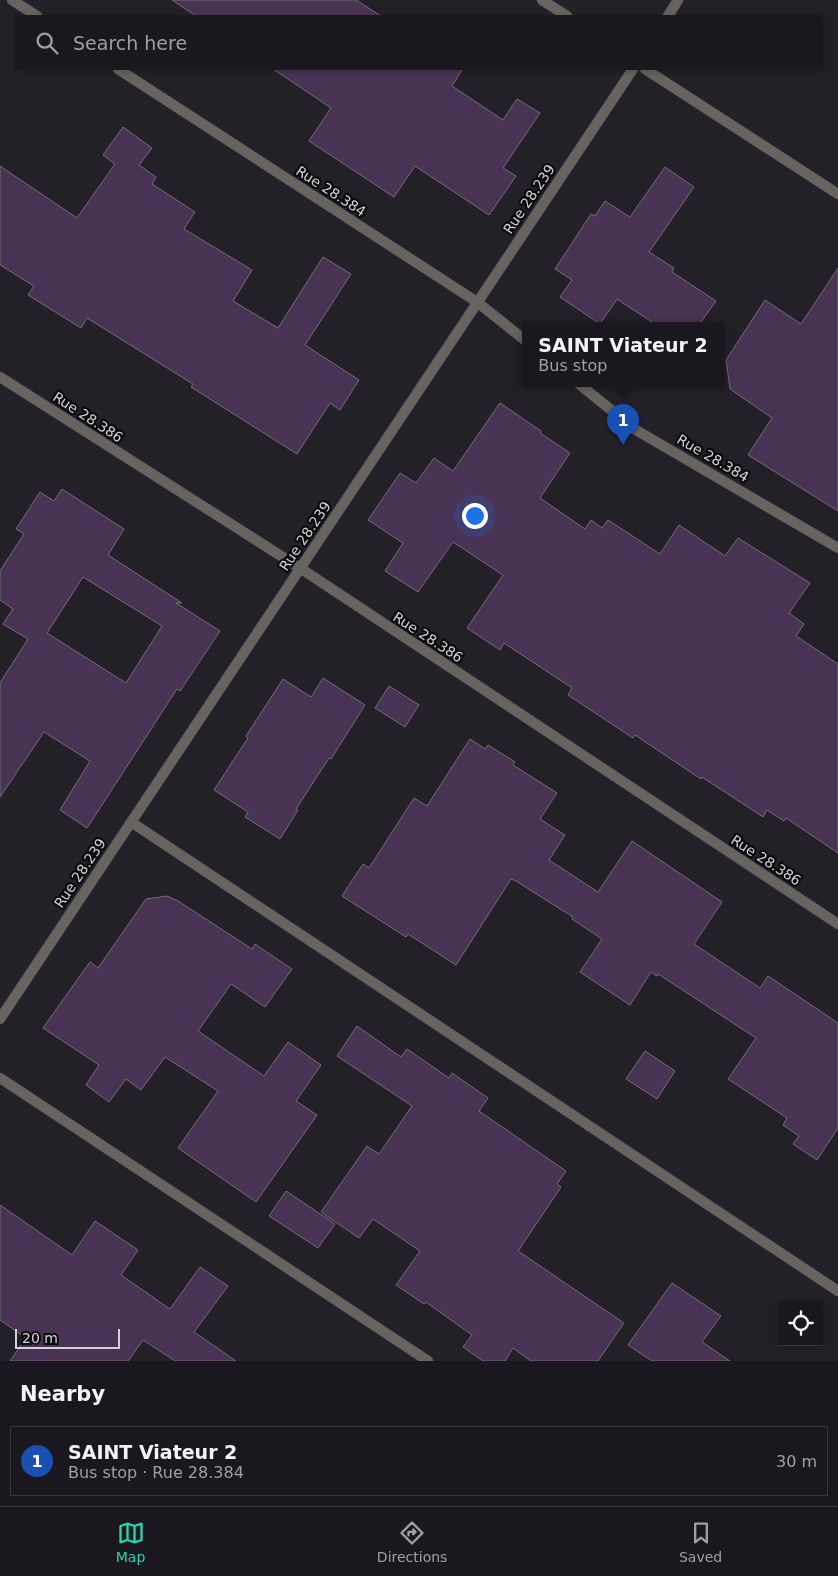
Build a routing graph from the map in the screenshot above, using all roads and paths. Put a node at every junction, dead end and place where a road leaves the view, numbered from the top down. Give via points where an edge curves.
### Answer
1 (12, 0) edge
2 (542, 0) edge
3 (678, 0) edge
4 (35, 15) edge
5 (564, 15) edge
6 (669, 15) edge
7 (120, 70) edge
8 (632, 70) edge
9 (647, 70) edge
10 (838, 194) edge
11 (477, 302) junction
12 (522, 338) edge
13 (2, 382) edge
14 (583, 387) edge
15 (838, 548) edge
16 (300, 568) junction
17 (131, 822) junction
18 (838, 924) edge
19 (0, 1019) edge
20 (0, 1078) edge
21 (838, 1291) edge
22 (428, 1361) edge

1 - 4 street
2 - 5 street
3 - 6 street
7 - 11 street, Rue 28.384
8 - 11 street, Rue 28.239
9 - 10 street
11 - 12 street, Rue 28.384
11 - 16 street, Rue 28.239
13 - 16 street, Rue 28.386
14 - 15 street, Rue 28.384 via 636,430
16 - 17 street, Rue 28.239
16 - 18 street, Rue 28.386
17 - 19 street, Rue 28.239
17 - 21 street
20 - 22 street

